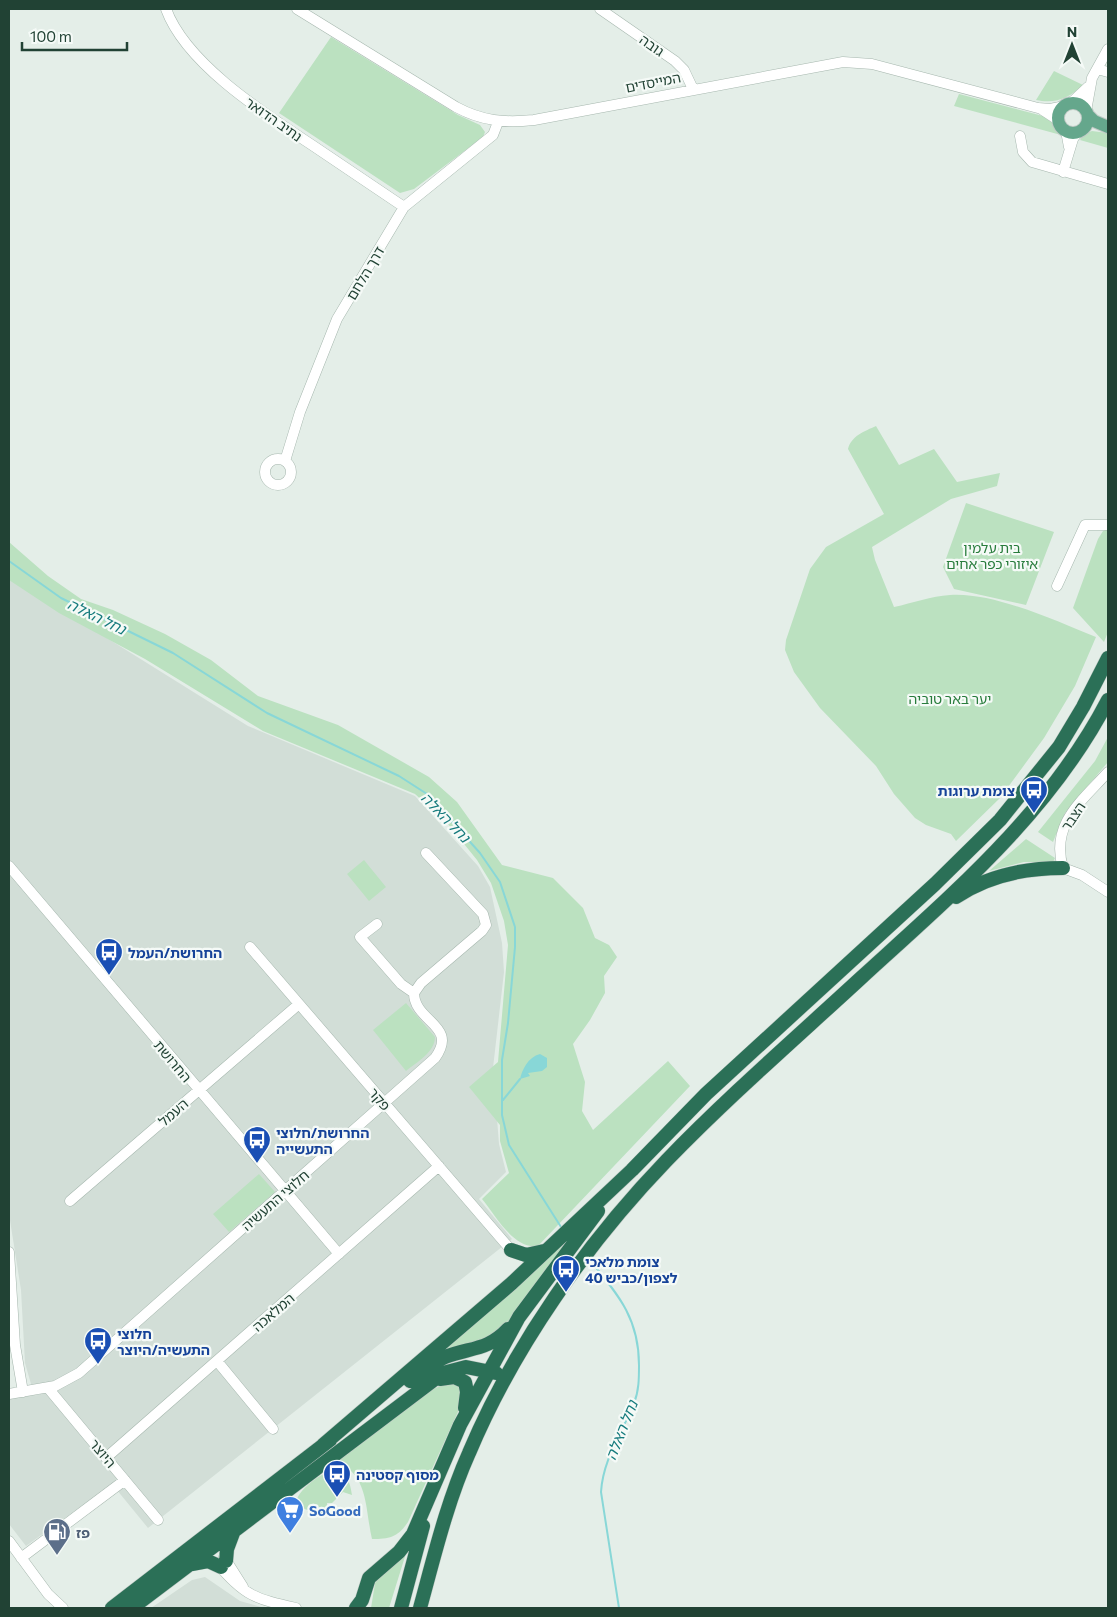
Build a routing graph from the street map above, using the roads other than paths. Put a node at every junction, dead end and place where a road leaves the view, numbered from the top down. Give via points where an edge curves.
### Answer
1 (166, 9) edge
2 (297, 9) edge
3 (600, 9) edge
4 (1108, 50) edge
5 (1097, 69) junction
6 (1108, 72) edge
7 (1089, 86) junction
8 (693, 89) junction
9 (1068, 105) junction
10 (1038, 108) junction
11 (1058, 120) junction
12 (498, 122) junction
13 (1080, 124) junction
14 (1108, 127) edge
15 (1020, 136) dead end
16 (1063, 172) junction
17 (1108, 184) edge
18 (404, 207) junction
19 (285, 461) dead end
20 (1108, 525) edge
21 (1057, 586) dead end
22 (1108, 658) edge
23 (1108, 700) edge
24 (1108, 772) edge
25 (426, 853) dead end
26 (9, 866) edge
27 (1063, 868) junction
28 (1108, 892) edge
29 (925, 919) junction
30 (377, 924) dead end
31 (250, 946) dead end
32 (414, 993) junction
33 (299, 1004) junction
34 (198, 1091) junction
35 (384, 1104) junction
36 (439, 1166) junction
37 (632, 1170) junction
38 (285, 1191) junction
39 (70, 1201) dead end
40 (551, 1246) junction
41 (511, 1250) junction
42 (9, 1252) edge
43 (339, 1254) junction
44 (512, 1283) junction
45 (519, 1317) junction
46 (458, 1355) junction
47 (217, 1361) junction
48 (491, 1367) junction
49 (506, 1375) junction
50 (428, 1384) junction
51 (48, 1388) junction
52 (23, 1392) junction
53 (9, 1394) edge
54 (460, 1425) junction
55 (273, 1429) dead end
56 (323, 1445) junction
57 (107, 1458) junction
58 (125, 1480) junction
59 (435, 1485) junction
60 (158, 1520) dead end
61 (234, 1531) junction
62 (9, 1541) edge
63 (209, 1545) junction
64 (21, 1558) junction
65 (224, 1564) junction
66 (189, 1565) junction
67 (48, 1594) junction
68 (56, 1608) edge
69 (63, 1608) edge
70 (112, 1608) edge
71 (132, 1608) edge
72 (296, 1608) edge
73 (356, 1608) edge
74 (401, 1608) edge
75 (420, 1608) edge

1 - 18 street, נתיב הדואר via 187,42 236,93
2 - 12 street, המייסדים via 456,107 476,117
3 - 8 street, גובה via 675,61 684,70
4 - 5 street
5 - 6 street
5 - 7 street
7 - 9 street
7 - 13 street
8 - 10 street, המייסדים via 829,63 853,62 872,64
8 - 12 street, המייסדים via 534,120
9 - 10 street, המייסדים
9 - 11 main road via 1059,112
9 - 13 main road via 1080,105
10 - 11 street, המייסדים
11 - 13 main road
12 - 18 street, דרך הלחם via 493,135
13 - 14 main road
13 - 16 street
15 - 16 street via 1023,152 1029,160
16 - 17 street
18 - 19 street, דרך הלחם via 337,319 300,412
20 - 21 street via 1085,525
22 - 37 highway via 1059,747 1000,820 935,884 706,1094
23 - 29 highway via 1075,758 1046,796 988,859
24 - 27 street, הצבר via 1064,826 1059,839
25 - 32 street via 483,914 486,925
26 - 34 street, החרושת
27 - 28 street via 1082,875
27 - 29 highway via 1021,871 987,882 963,893
29 - 49 highway via 719,1108 646,1183 577,1268
30 - 32 street via 360,937 401,984
31 - 33 street, פקר
32 - 35 street, חלוצי התעשיה via 416,1004 439,1031 442,1048
33 - 34 street, העמל
33 - 35 street, פקר
34 - 38 street, החרושת
34 - 39 street, העמל
35 - 36 street, פקר
35 - 38 street, חלוצי התעשיה
36 - 41 street, פקר
36 - 43 street, המלאכה
37 - 40 highway
37 - 45 highway
38 - 43 street, החרושת
38 - 51 street, חלוצי התעשיה via 79,1373
40 - 41 highway via 533,1255 519,1255
40 - 44 highway
41 - 44 highway via 515,1265
42 - 52 street via 15,1345
43 - 47 street, המלאכה
44 - 56 highway
45 - 46 highway via 493,1342
45 - 48 highway
46 - 48 highway via 480,1357
46 - 56 highway via 442,1359
47 - 55 street
47 - 57 street, המלאכה
48 - 49 highway
48 - 50 highway via 460,1367 443,1373
48 - 54 highway
49 - 75 highway via 465,1461
50 - 54 highway via 448,1377 458,1377 465,1382 467,1398
50 - 61 highway
51 - 52 street, חלוצי התעשיה
51 - 57 street, היוצר
52 - 53 street, חלוצי התעשיה
54 - 59 highway
56 - 63 highway
57 - 58 street, היוצר
58 - 60 street, היוצר
58 - 64 street
59 - 73 highway via 413,1534 399,1552 369,1578
59 - 74 highway
61 - 63 highway
61 - 65 highway
62 - 64 street
63 - 65 street
63 - 66 highway
63 - 70 highway
64 - 67 street
65 - 66 highway via 204,1561
65 - 72 street via 233,1582 246,1592
66 - 71 highway
67 - 68 street
67 - 69 street

